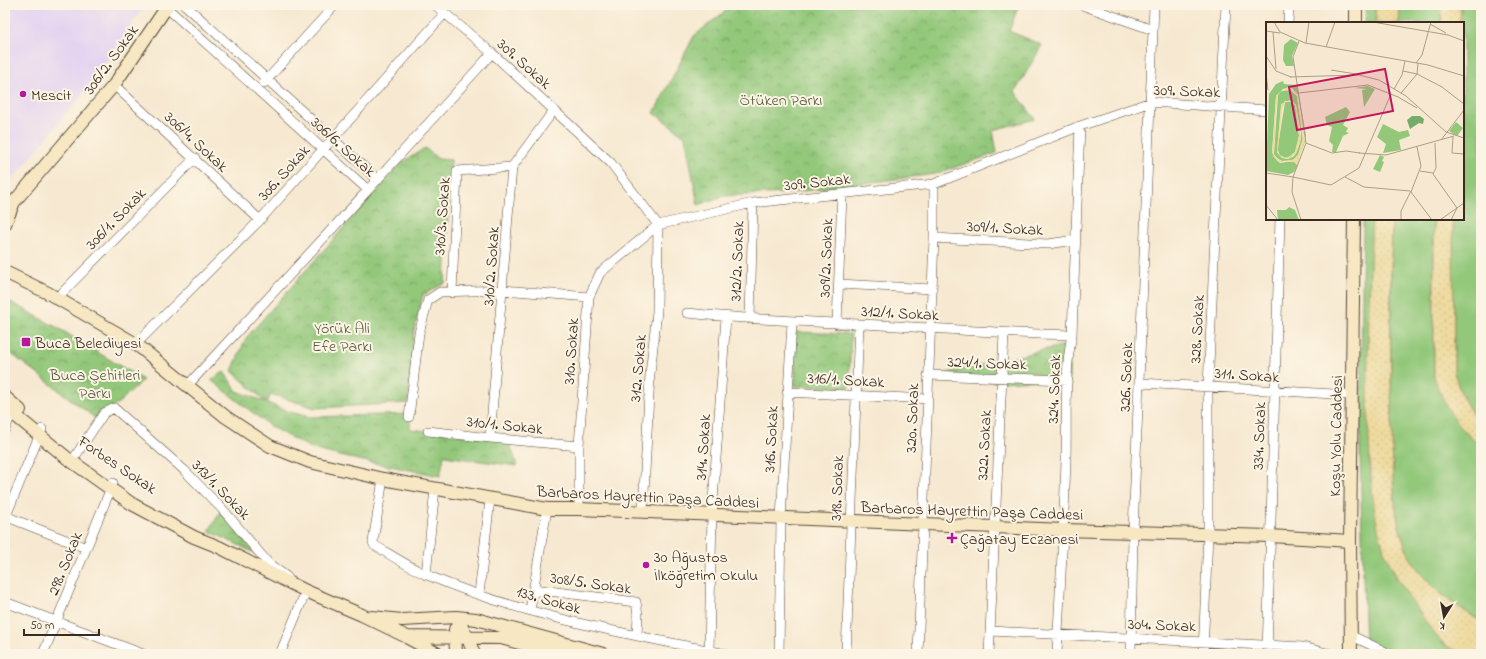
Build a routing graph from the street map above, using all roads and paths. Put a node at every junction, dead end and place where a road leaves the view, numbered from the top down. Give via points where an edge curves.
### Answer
1 (185, 5) edge
2 (335, 5) edge
3 (435, 5) edge
4 (1154, 5) edge
5 (1226, 5) edge
6 (1289, 5) edge
7 (1356, 5) edge
8 (167, 6) edge
9 (1085, 6) edge
10 (445, 13) junction
11 (1288, 22) edge
12 (1356, 22) edge
13 (1153, 30) junction
14 (492, 54) junction
15 (268, 79) junction
16 (114, 85) junction
17 (258, 89) junction
18 (1151, 102) junction
19 (1222, 106) junction
20 (554, 110) junction
21 (1266, 110) edge
22 (1080, 126) junction
23 (333, 139) junction
24 (324, 149) junction
25 (195, 158) junction
26 (512, 167) junction
27 (378, 180) junction
28 (934, 184) junction
29 (368, 190) junction
30 (842, 194) junction
31 (753, 203) junction
32 (10, 205) edge
33 (260, 220) junction
34 (1280, 220) edge
35 (1354, 220) edge
36 (5, 224) edge
37 (658, 225) junction
38 (934, 238) junction
39 (1075, 240) junction
40 (5, 272) edge
41 (839, 284) junction
42 (932, 289) junction
43 (503, 290) junction
44 (452, 293) junction
45 (589, 297) junction
46 (57, 298) junction
47 (687, 313) dead end
48 (726, 317) junction
49 (750, 319) junction
50 (792, 322) junction
51 (837, 324) junction
52 (859, 324) junction
53 (929, 328) junction
54 (1004, 334) junction
55 (1072, 335) junction
56 (136, 344) junction
57 (928, 375) junction
58 (1001, 377) junction
59 (1068, 380) junction
60 (1140, 383) junction
61 (187, 386) junction
62 (1208, 386) junction
63 (1275, 391) junction
64 (787, 392) junction
65 (855, 394) junction
66 (1352, 394) junction
67 (5, 397) edge
68 (928, 399) junction
69 (8, 410) edge
70 (409, 416) dead end
71 (5, 429) edge
72 (428, 431) dead end
73 (41, 432) junction
74 (490, 438) junction
75 (579, 446) junction
76 (76, 455) junction
77 (382, 479) junction
78 (111, 486) junction
79 (435, 489) junction
80 (490, 500) junction
81 (547, 509) junction
82 (578, 509) junction
83 (643, 512) junction
84 (712, 515) junction
85 (5, 517) edge
86 (781, 519) junction
87 (850, 521) junction
88 (922, 523) junction
89 (994, 526) junction
90 (1064, 530) junction
91 (1133, 532) junction
92 (1208, 533) junction
93 (1270, 536) junction
94 (1350, 541) junction
95 (86, 548) junction
96 (426, 575) junction
97 (533, 589) junction
98 (306, 592) junction
99 (479, 594) junction
100 (5, 602) edge
101 (530, 610) junction
102 (362, 615) junction
103 (456, 617) junction
104 (56, 621) junction
105 (991, 632) junction
106 (1058, 634) junction
107 (1350, 635) junction
108 (467, 636) junction
109 (637, 636) junction
110 (407, 637) junction
111 (454, 637) junction
112 (1132, 638) junction
113 (1204, 641) junction
114 (524, 649) edge
115 (709, 650) junction
116 (1267, 650) edge
117 (43, 654) edge
118 (143, 654) edge
119 (280, 654) edge
120 (438, 654) edge
121 (456, 654) edge
122 (474, 654) edge
123 (559, 654) edge
124 (603, 654) edge
125 (726, 654) edge
126 (779, 654) edge
127 (846, 654) edge
128 (918, 654) edge
129 (989, 654) edge
130 (1057, 654) edge
131 (1131, 654) edge
132 (1203, 654) edge
133 (1331, 654) edge
134 (1351, 654) edge
135 (1390, 654) edge

1 - 15 street, 306/6. Sokak
2 - 15 street
3 - 10 street, 309. Sokak
4 - 13 street, 326. Sokak
5 - 19 street, 328. Sokak
6 - 11 street
7 - 12 main road
8 - 16 main road, 306/2. Sokak
8 - 17 street, 306/6. Sokak
9 - 13 street
10 - 14 street, 309. Sokak
10 - 23 street, 306. Sokak
13 - 18 street, 326. Sokak
14 - 20 street, 309. Sokak
14 - 27 street
15 - 17 street
15 - 23 street, 306/6. Sokak
16 - 25 street, 306/4. Sokak
16 - 32 main road, 306/2. Sokak
17 - 24 street, 306/6. Sokak
18 - 19 street, 309. Sokak
18 - 22 street, 309. Sokak
18 - 60 street, 326. Sokak
19 - 21 street, 309. Sokak
19 - 62 street, 328. Sokak
20 - 26 street
20 - 37 street, 309. Sokak via 610,163
22 - 28 street, 309. Sokak
22 - 39 street, 324. Sokak
23 - 24 street, 306. Sokak
23 - 27 street, 306/6. Sokak
24 - 29 street, 306/6. Sokak
24 - 33 street, 306. Sokak
25 - 33 street, 306/4. Sokak
25 - 46 street, 306/1. Sokak
26 - 43 street, 310/2. Sokak
26 - 44 street, 310/3. Sokak via 457,171
27 - 29 street, 306/6. Sokak
28 - 30 street, 309. Sokak
28 - 38 street, 320. Sokak
29 - 61 street
30 - 31 street, 309. Sokak
30 - 41 street, 309/2. Sokak
31 - 37 street, 309. Sokak
31 - 49 street, 312/2. Sokak
32 - 36 main road, 306/2. Sokak
33 - 56 street, 306. Sokak
34 - 63 street, 334. Sokak
35 - 66 main road, Koşu Yolu Caddesi
37 - 45 street, 310. Sokak via 600,273
37 - 83 street, 312. Sokak via 656,311
38 - 39 street, 309/1. Sokak via 1048,244
38 - 42 street, 320. Sokak
39 - 55 street, 324. Sokak
40 - 46 main road, Barbaros Hayrettin Paşa Caddesi
41 - 42 street
41 - 51 street, 309/2. Sokak
42 - 53 street, 320. Sokak
43 - 44 street
43 - 45 street
43 - 74 street, 310/2. Sokak
44 - 70 street via 440,292 428,300 419,333
45 - 75 street, 310. Sokak
46 - 56 main road, Barbaros Hayrettin Paşa Caddesi
47 - 48 street, 312/1. Sokak
48 - 49 street, 312/1. Sokak
48 - 84 street, 314. Sokak
49 - 50 street, 312/1. Sokak
50 - 51 street, 312/1. Sokak
50 - 64 street, 316. Sokak
51 - 52 street, 312/1. Sokak
52 - 53 street, 312/1. Sokak
52 - 65 street, 318. Sokak
53 - 54 street, 312/1. Sokak
53 - 57 street, 320. Sokak
54 - 55 street, 312/1. Sokak
54 - 58 street, 322. Sokak
55 - 59 street, 324. Sokak
56 - 61 main road, Barbaros Hayrettin Paşa Caddesi
57 - 58 street, 324/1. Sokak
57 - 68 street, 320. Sokak
58 - 59 street, 324/1. Sokak
58 - 89 street, 322. Sokak
59 - 90 street, 324. Sokak
60 - 62 street, 311. Sokak
60 - 91 street, 326. Sokak
61 - 77 main road, Barbaros Hayrettin Paşa Caddesi via 226,417 270,446 310,462
62 - 63 street, 311. Sokak
62 - 92 street, 328. Sokak
63 - 66 street, 311. Sokak
63 - 93 street, 334. Sokak
64 - 65 street, 316/1. Sokak
64 - 86 street, 316. Sokak
65 - 68 street, 316/1. Sokak
65 - 87 street, 318. Sokak
66 - 94 main road, Koşu Yolu Caddesi
67 - 73 main road, Forbes Sokak
68 - 88 street, 320. Sokak
69 - 71 street
69 - 73 main road, Forbes Sokak
72 - 74 street, 310/1. Sokak
73 - 76 main road, Forbes Sokak
73 - 78 main road, Forbes Sokak
73 - 85 street
74 - 75 street, 310/1. Sokak
75 - 82 street, 310. Sokak
76 - 78 main road, Forbes Sokak
76 - 98 street, 313/1. Sokak via 104,413 114,408 184,470 225,512 268,563
77 - 79 main road, Barbaros Hayrettin Paşa Caddesi
77 - 96 street, 133. Sokak via 374,545
78 - 95 street, 298. Sokak
78 - 98 main road, Forbes Sokak via 132,504
79 - 80 main road, Barbaros Hayrettin Paşa Caddesi
79 - 96 street
80 - 81 main road, Barbaros Hayrettin Paşa Caddesi
80 - 99 street
81 - 82 main road, Barbaros Hayrettin Paşa Caddesi
81 - 97 street
82 - 83 main road, Barbaros Hayrettin Paşa Caddesi
83 - 84 main road, Barbaros Hayrettin Paşa Caddesi
84 - 86 main road, Barbaros Hayrettin Paşa Caddesi
84 - 115 street, 314. Sokak
85 - 95 street
86 - 87 main road, Barbaros Hayrettin Paşa Caddesi
86 - 126 street, 316. Sokak
87 - 88 main road, Barbaros Hayrettin Paşa Caddesi
87 - 127 street, 318. Sokak
88 - 89 main road, Barbaros Hayrettin Paşa Caddesi
88 - 128 street, 320. Sokak
89 - 90 main road, Barbaros Hayrettin Paşa Caddesi
89 - 105 street, 322. Sokak
90 - 91 main road, Barbaros Hayrettin Paşa Caddesi
90 - 106 street, 324. Sokak
91 - 92 main road, Barbaros Hayrettin Paşa Caddesi
91 - 112 street, 326. Sokak
92 - 93 main road, Barbaros Hayrettin Paşa Caddesi
92 - 113 street, 328. Sokak
93 - 94 main road, Barbaros Hayrettin Paşa Caddesi
93 - 116 street, 334. Sokak
94 - 107 main road, Koşu Yolu Caddesi
95 - 104 street, 298. Sokak
96 - 99 street, 133. Sokak
97 - 101 street
97 - 109 street, 308/5. Sokak via 636,602
98 - 102 main road, Forbes Sokak
98 - 119 street
99 - 101 street, 133. Sokak
100 - 104 street
101 - 109 street, 133. Sokak via 579,624
102 - 103 main road via 402,620
102 - 110 main road, Forbes Sokak
103 - 108 main road
103 - 111 main road
103 - 124 main road via 476,618
104 - 117 street, 298. Sokak
104 - 118 street
105 - 106 street, 304. Sokak
105 - 129 street, 322. Sokak
106 - 112 street, 304. Sokak
106 - 130 street, 324. Sokak
107 - 134 main road, Koşu Yolu Caddesi
107 - 135 street
108 - 111 main road, Forbes Sokak
108 - 114 main road, Forbes Sokak via 501,638
108 - 122 main road
109 - 115 street, 133. Sokak
110 - 111 main road, Forbes Sokak
110 - 120 main road, Forbes Sokak
111 - 121 main road
112 - 113 street, 304. Sokak
112 - 131 street, 326. Sokak
113 - 116 street, 304. Sokak
113 - 132 street, 328. Sokak
114 - 123 main road, Forbes Sokak
115 - 125 street, 133. Sokak
116 - 133 street, 304. Sokak via 1303,647

